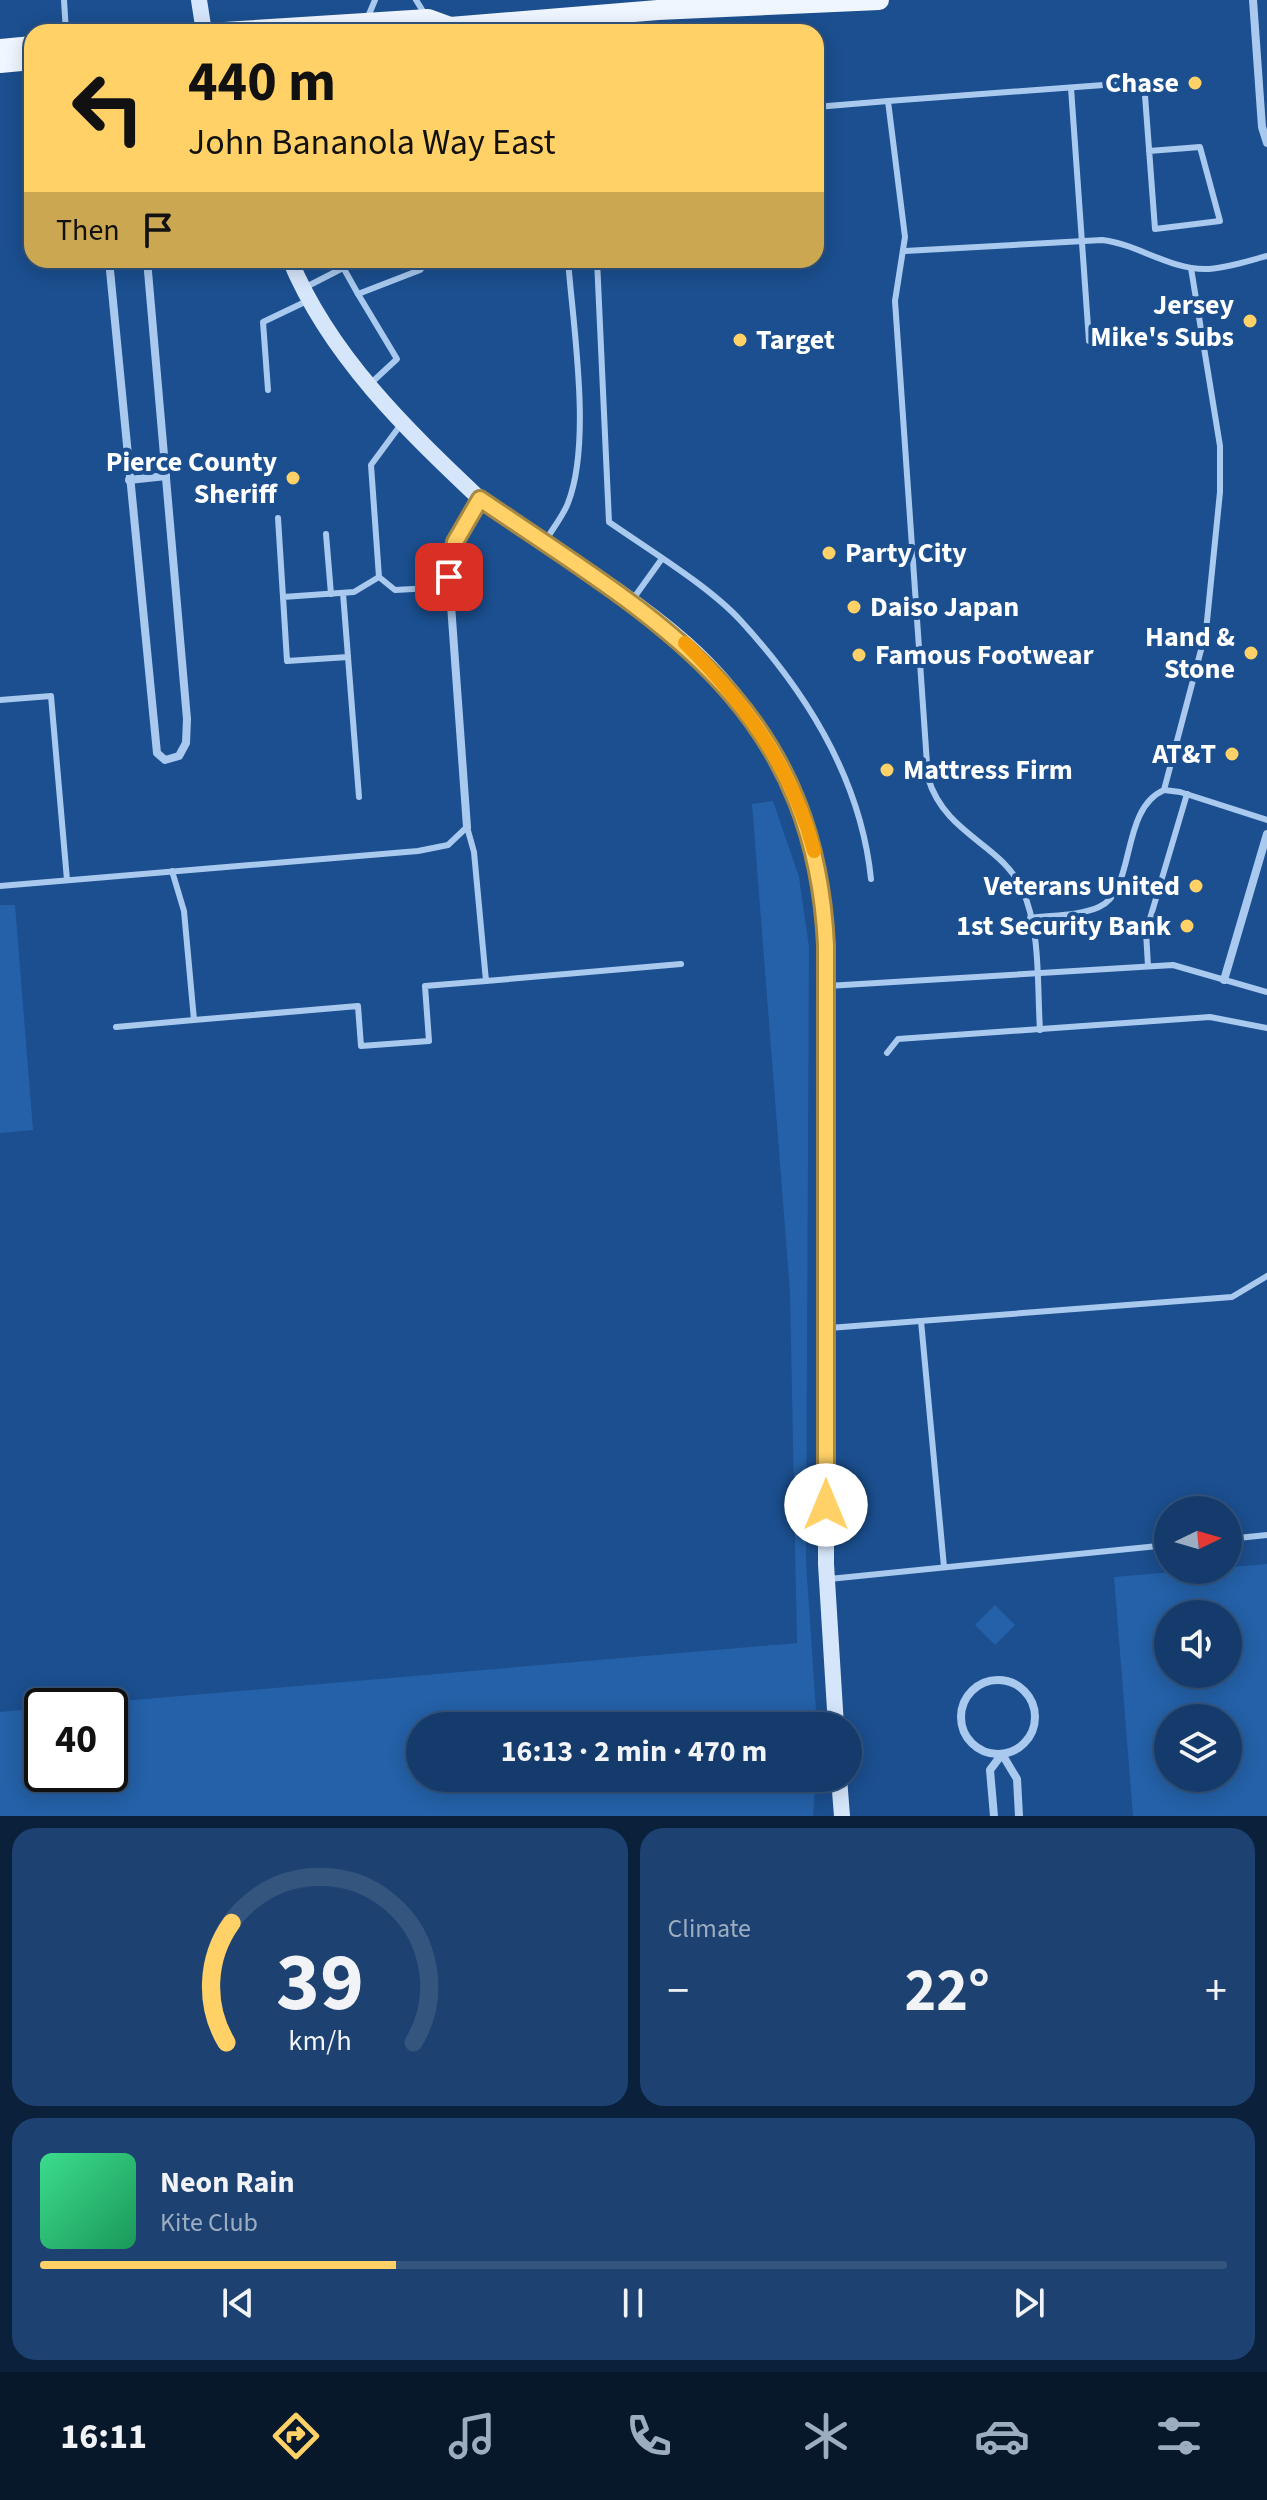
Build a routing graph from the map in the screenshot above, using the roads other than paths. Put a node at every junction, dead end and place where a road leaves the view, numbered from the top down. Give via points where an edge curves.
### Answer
1 (64, 0) edge
2 (199, 0) edge
3 (375, 0) edge
4 (416, 0) edge
5 (879, 0) edge
6 (1253, 0) edge
7 (658, 5) edge
8 (632, 13) junction
9 (365, 23) junction
10 (66, 24) edge
11 (203, 24) edge
12 (349, 24) edge
13 (390, 24) edge
14 (437, 24) edge
15 (469, 24) edge
16 (615, 24) edge
17 (24, 47) edge
18 (0, 49) edge
19 (24, 61) edge
20 (0, 63) edge
21 (1071, 88) junction
22 (888, 101) junction
23 (824, 106) edge
24 (1267, 143) edge
25 (1149, 151) junction
26 (1082, 240) junction
27 (905, 251) junction
28 (1267, 256) edge
29 (110, 268) edge
30 (148, 268) edge
31 (294, 268) edge
32 (343, 268) joint
33 (422, 268) edge
34 (568, 268) edge
35 (597, 268) edge
36 (1191, 268) junction
37 (307, 294) junction
38 (358, 294) junction
39 (1089, 341) dead end
40 (368, 386) junction
41 (268, 390) dead end
42 (402, 423) junction
43 (166, 476) junction
44 (129, 480) junction
45 (480, 499) junction
46 (278, 518) dead end
47 (326, 534) dead end
48 (544, 543) junction
49 (661, 560) junction
50 (379, 577) junction
51 (450, 587) junction
52 (343, 593) junction
53 (331, 594) junction
54 (283, 597) junction
55 (630, 602) junction
56 (348, 657) junction
57 (0, 700) edge
58 (1164, 790) junction
59 (1187, 794) junction
60 (359, 797) dead end
61 (1267, 820) edge
62 (467, 827) junction
63 (1267, 834) edge
64 (172, 871) junction
65 (871, 879) dead end
66 (67, 880) junction
67 (0, 886) edge
68 (1030, 918) junction
69 (681, 964) dead end
70 (1148, 966) junction
71 (1036, 973) junction
72 (1224, 980) junction
73 (486, 981) junction
74 (827, 986) junction
75 (1267, 992) edge
76 (194, 1020) junction
77 (116, 1027) dead end
78 (1267, 1028) edge
79 (1040, 1030) junction
80 (887, 1053) dead end
81 (1267, 1276) edge
82 (921, 1321) junction
83 (826, 1329) junction
84 (1267, 1535) edge
85 (1242, 1538) edge
86 (1154, 1546) edge
87 (944, 1567) junction
88 (827, 1579) junction
89 (835, 1712) edge
90 (1002, 1754) junction
91 (840, 1792) edge
92 (842, 1816) edge
93 (994, 1816) edge
94 (1019, 1816) edge

1 - 10 lane
2 - 11 street
3 - 9 lane
4 - 14 lane
5 - 7 main road
6 - 24 street
7 - 8 main road
8 - 15 main road
8 - 16 lane
9 - 12 main road
9 - 13 main road
17 - 18 main road
19 - 20 main road
21 - 22 lane
21 - 25 lane via 1144,82
21 - 26 lane
22 - 23 lane
22 - 27 lane
25 - 25 lane via 1200,147 1220,221 1155,229
26 - 27 lane
26 - 36 lane via 1125,243
26 - 39 lane
27 - 68 lane via 895,301 928,778 944,813 1009,869 1022,888
28 - 36 lane
29 - 44 street
30 - 43 street
31 - 37 street
32 - 37 lane
32 - 38 lane
33 - 38 lane
34 - 48 lane via 578,446 568,503
35 - 49 lane via 609,522
36 - 58 lane via 1220,446 1220,492 1206,631
37 - 40 street
37 - 41 lane via 263,322
38 - 40 lane via 397,359
40 - 42 street
42 - 45 street
42 - 50 lane via 371,465
43 - 44 street
43 - 44 street via 187,719 186,743 179,756 165,760 157,753
45 - 48 street
45 - 51 street via 455,542
46 - 54 lane
47 - 53 lane
48 - 55 street
49 - 55 lane
49 - 65 lane via 740,620 832,744 866,837
50 - 51 lane via 395,590
50 - 52 lane
51 - 62 street
52 - 53 lane
52 - 56 lane
53 - 54 lane
54 - 56 lane via 287,661
55 - 74 street via 685,643 715,674 771,749 801,813 820,877
56 - 60 lane
57 - 66 lane via 51,696
58 - 59 lane
58 - 68 lane via 1139,814 1107,901 1082,911
59 - 61 lane
59 - 70 lane via 1146,932
62 - 64 lane via 448,845 418,851
62 - 73 lane
63 - 72 street
64 - 66 lane
64 - 76 lane via 184,911
66 - 67 lane
68 - 71 lane
69 - 73 lane
70 - 71 lane
70 - 72 lane via 1173,965
71 - 74 lane
71 - 79 lane
72 - 75 lane
73 - 76 lane via 425,986 429,1041 361,1046 358,1006
74 - 83 street
76 - 77 lane
78 - 79 lane via 1210,1017
79 - 80 lane via 898,1039
81 - 82 lane via 1232,1297
82 - 83 lane
82 - 87 lane
83 - 88 street
84 - 85 lane
86 - 87 lane
87 - 88 lane
88 - 89 street
90 - 90 street via 1025,1744 1035,1709 1022,1688 999,1679 967,1695 961,1718 969,1741 990,1754
90 - 93 street via 990,1770
90 - 94 street via 1017,1779
91 - 92 street

